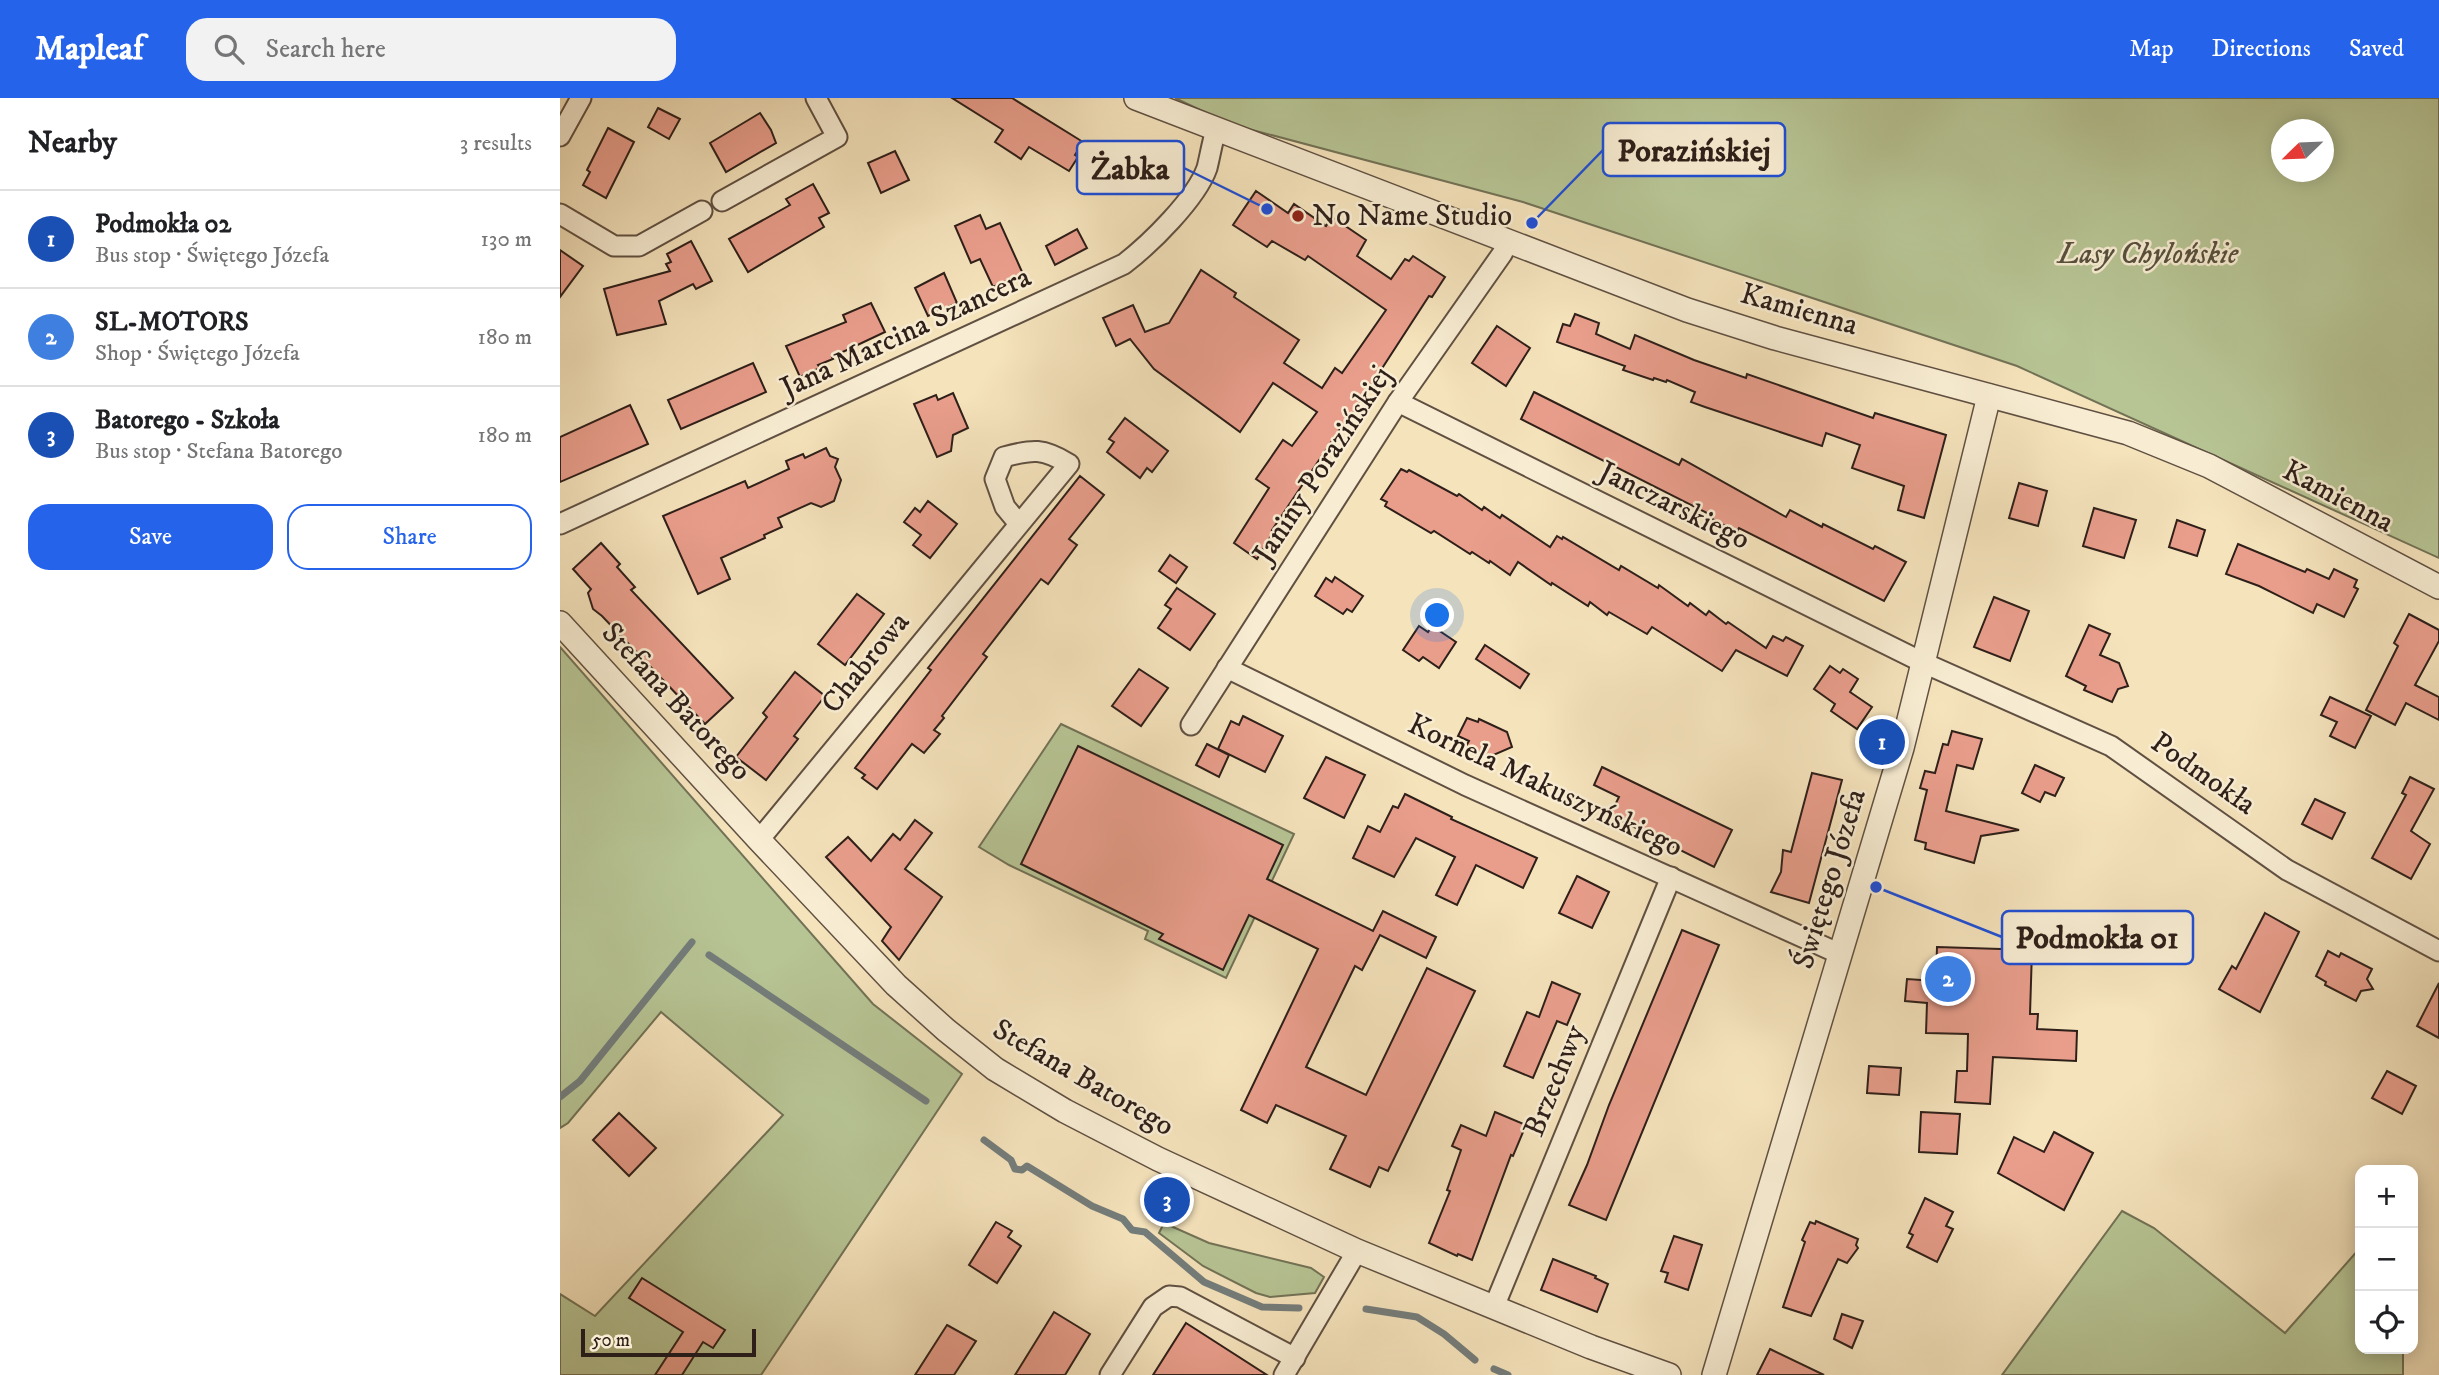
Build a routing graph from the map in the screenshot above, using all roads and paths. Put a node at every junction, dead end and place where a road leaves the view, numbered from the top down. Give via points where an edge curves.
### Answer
1 (581, 98) edge
2 (816, 98) edge
3 (1136, 98) edge
4 (1216, 130) junction
5 (560, 136) edge
6 (722, 201) dead end
7 (702, 211) dead end
8 (560, 214) edge
9 (1508, 242) junction
10 (1989, 396) junction
11 (1398, 402) junction
12 (560, 524) edge
13 (1019, 524) dead end
14 (2439, 587) edge
15 (560, 623) edge
16 (1924, 663) junction
17 (1227, 668) junction
18 (1191, 725) dead end
19 (759, 840) junction
20 (1671, 877) junction
21 (2439, 951) edge
22 (1840, 954) junction
23 (1357, 1251) junction
24 (1494, 1307) junction
25 (1289, 1367) edge
26 (1110, 1375) edge
27 (1669, 1375) edge
28 (1714, 1375) edge

1 - 5 street
2 - 6 street via 837,137
3 - 4 street, Kamienna
4 - 9 street, Kamienna
4 - 12 street, Jana Marcina Szancera via 1196,189 1145,248 1124,264
7 - 8 street via 639,246 614,246
9 - 10 street, Kamienna via 1687,310
9 - 11 street, Janiny Porazińskiej
10 - 14 street, Kamienna via 2128,433 2209,466
10 - 16 street, Świętego Józefa
11 - 16 street, Janczarskiego
11 - 17 street, Janiny Porazińskiej
13 - 19 street, Chabrowa
15 - 19 street, Stefana Batorego
16 - 21 street, Podmokła via 2111,746 2287,870
16 - 22 street, Świętego Józefa
17 - 18 street, Janiny Porazińskiej
17 - 20 street, Kornela Makuszyńskiego via 1465,785
19 - 23 street, Stefana Batorego via 896,985 995,1069 1158,1159
20 - 22 street, Kornela Makuszyńskiego
20 - 24 street, Brzechwy
22 - 28 street, Świętego Józefa
23 - 24 street, Stefana Batorego
23 - 25 street
24 - 27 street, Stefana Batorego
25 - 26 street via 1180,1297 1168,1296 1153,1307

